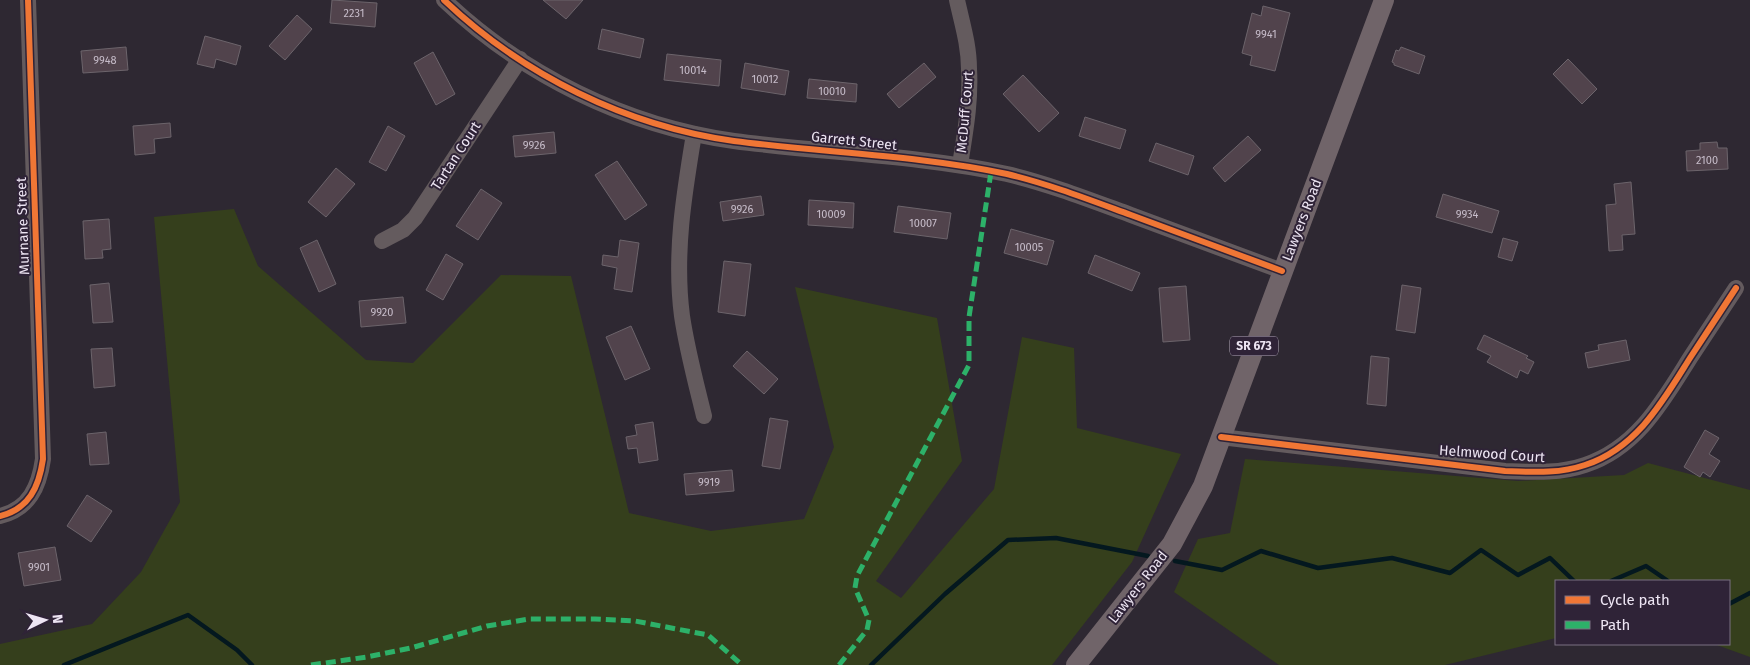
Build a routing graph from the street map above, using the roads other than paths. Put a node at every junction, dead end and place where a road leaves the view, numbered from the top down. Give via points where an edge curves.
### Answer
1 (28, 0) edge
2 (444, 0) edge
3 (957, 0) edge
4 (1384, 0) edge
5 (520, 59) junction
6 (694, 134) junction
7 (960, 165) junction
8 (382, 241) dead end
9 (1282, 271) junction
10 (1736, 288) dead end
11 (704, 416) dead end
12 (1221, 437) junction
13 (0, 516) edge
14 (1076, 665) edge

1 - 13 street, Murnane Street via 43,452 36,490 19,509
2 - 5 street, Garrett Street
3 - 7 street, McDuff Court via 970,68
4 - 9 main road, Lawyers Road / SR 673
5 - 6 street, Garrett Street via 589,99 628,115
5 - 8 street, Tartan Court via 415,218 403,230
6 - 7 street, Garrett Street
6 - 11 street via 682,207 679,266 687,348
7 - 9 street, Garrett Street via 1053,187
9 - 12 main road, Lawyers Road / SR 673
10 - 12 street, Helmwood Court via 1659,408 1642,428 1604,457 1585,465 1534,473 1505,471
12 - 14 main road, Lawyers Road / SR 673 via 1203,486 1172,544

